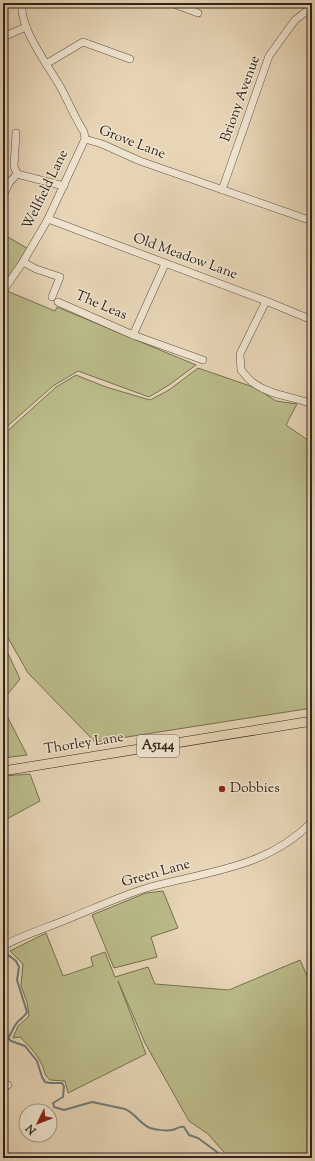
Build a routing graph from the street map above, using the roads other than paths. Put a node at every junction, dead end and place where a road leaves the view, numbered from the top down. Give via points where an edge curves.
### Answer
1 (22, 3) edge
2 (171, 3) edge
3 (312, 7) edge
4 (198, 13) dead end
5 (26, 27) junction
6 (3, 37) edge
7 (130, 59) dead end
8 (46, 64) junction
9 (16, 133) dead end
10 (85, 139) junction
11 (17, 174) junction
12 (64, 186) junction
13 (222, 190) junction
14 (3, 196) edge
15 (48, 219) junction
16 (312, 221) edge
17 (23, 262) junction
18 (165, 264) junction
19 (3, 291) edge
20 (52, 297) dead end
21 (266, 301) junction
22 (58, 302) dead end
23 (312, 320) edge
24 (133, 334) junction
25 (203, 360) dead end
26 (312, 404) edge
27 (312, 721) edge
28 (3, 771) edge
29 (312, 822) edge
30 (3, 946) edge

1 - 5 street, Grove Lane
2 - 4 street
3 - 13 street, Briony Avenue via 295,20 269,56
5 - 6 street
5 - 8 street, Grove Lane
7 - 8 street via 83,42
8 - 10 street, Grove Lane via 84,132
9 - 11 street via 14,166
10 - 12 street, Wellfield Lane
10 - 13 street, Grove Lane
11 - 12 street
11 - 14 street
12 - 15 street, Wellfield Lane
13 - 16 street, Grove Lane
15 - 17 street, Wellfield Lane
15 - 18 street, Old Meadow Lane
17 - 19 street, Wellfield Lane
17 - 20 street via 60,278
18 - 21 street, Old Meadow Lane
18 - 24 street, The Leas
21 - 23 street, Old Meadow Lane
21 - 26 street via 240,354 241,370 254,384 273,394
22 - 24 street, The Leas
24 - 25 street, The Leas
27 - 28 main road, Thorley Lane / A5144
29 - 30 street, Green Lane via 288,842 259,858 138,891

